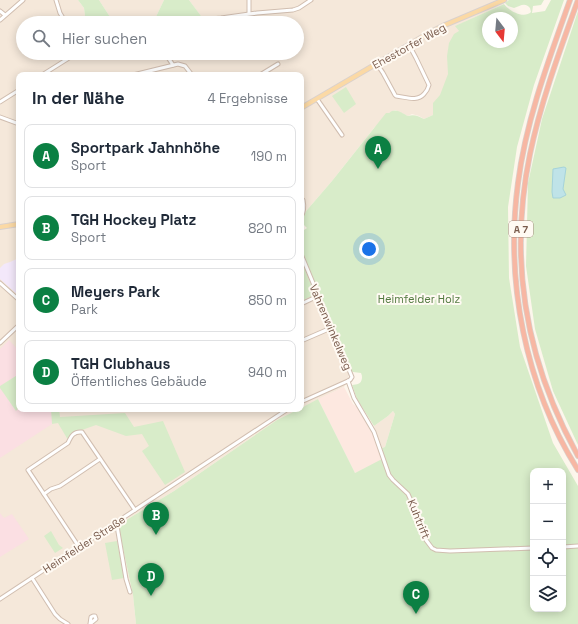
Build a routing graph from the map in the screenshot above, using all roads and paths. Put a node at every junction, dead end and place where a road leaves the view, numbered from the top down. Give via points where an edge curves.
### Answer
1 (23, 0) edge
2 (56, 0) edge
3 (249, 0) edge
4 (311, 0) edge
5 (504, 0) edge
6 (570, 0) edge
7 (578, 0) edge
8 (0, 11) edge
9 (249, 14) junction
10 (5, 15) junction
11 (62, 16) edge
12 (235, 16) edge
13 (0, 20) edge
14 (409, 45) junction
15 (66, 60) edge
16 (170, 60) edge
17 (278, 64) dead end
18 (377, 64) junction
19 (173, 65) junction
20 (47, 72) edge
21 (146, 72) edge
22 (190, 72) edge
23 (265, 72) edge
24 (16, 92) edge
25 (317, 99) junction
26 (0, 102) edge
27 (304, 106) edge
28 (0, 117) edge
29 (16, 123) edge
30 (342, 135) dead end
31 (16, 224) edge
32 (0, 227) edge
33 (304, 261) edge
34 (0, 283) edge
35 (318, 296) junction
36 (16, 297) edge
37 (304, 303) edge
38 (16, 328) edge
39 (331, 328) junction
40 (304, 340) edge
41 (0, 343) edge
42 (348, 381) junction
43 (304, 401) edge
44 (283, 412) edge
45 (578, 456) edge
46 (100, 459) junction
47 (578, 470) edge
48 (44, 494) junction
49 (135, 510) junction
50 (115, 523) junction
51 (578, 546) edge
52 (79, 547) junction
53 (566, 547) edge
54 (530, 548) edge
55 (32, 578) junction
56 (130, 592) dead end
57 (0, 599) edge
58 (68, 624) edge

1 - 10 street
2 - 11 street
3 - 9 street
4 - 9 street via 292,10
5 - 14 main road, Ehestorfer Weg via 441,26
6 - 47 highway, A 7 via 542,80 524,148 518,182 514,245 518,299 530,358 551,418
7 - 45 highway, A 7 via 551,78 530,153 522,208 521,254 525,305 536,356 547,392
8 - 10 street
9 - 12 street
10 - 13 street
14 - 18 main road, Ehestorfer Weg
14 - 18 street via 429,86 422,96 412,99 396,96
15 - 20 street
16 - 19 street
17 - 23 street
18 - 25 main road, Ehestorfer Weg
19 - 21 street
19 - 22 street via 185,66
24 - 26 street
25 - 27 main road, Ehestorfer Weg
25 - 30 street
28 - 29 street
31 - 32 main road
33 - 35 street, Vahrenwinkelweg
34 - 36 street
35 - 37 street
35 - 39 street, Vahrenwinkelweg
38 - 41 street
39 - 40 street
39 - 42 street, Vahrenwinkelweg via 352,377
42 - 43 street
42 - 54 street, Kuhtrift via 354,398 374,432 389,475 408,494 426,540 432,548 450,551
44 - 49 street, Heimfelder Straße
46 - 48 street
46 - 48 street via 82,432 74,433 68,443 28,470
46 - 49 street
48 - 52 street
49 - 50 street, Heimfelder Straße
50 - 52 street, Heimfelder Straße
50 - 56 street
51 - 53 street
52 - 55 street, Heimfelder Straße
55 - 57 street, Heimfelder Straße
55 - 58 street via 55,614

